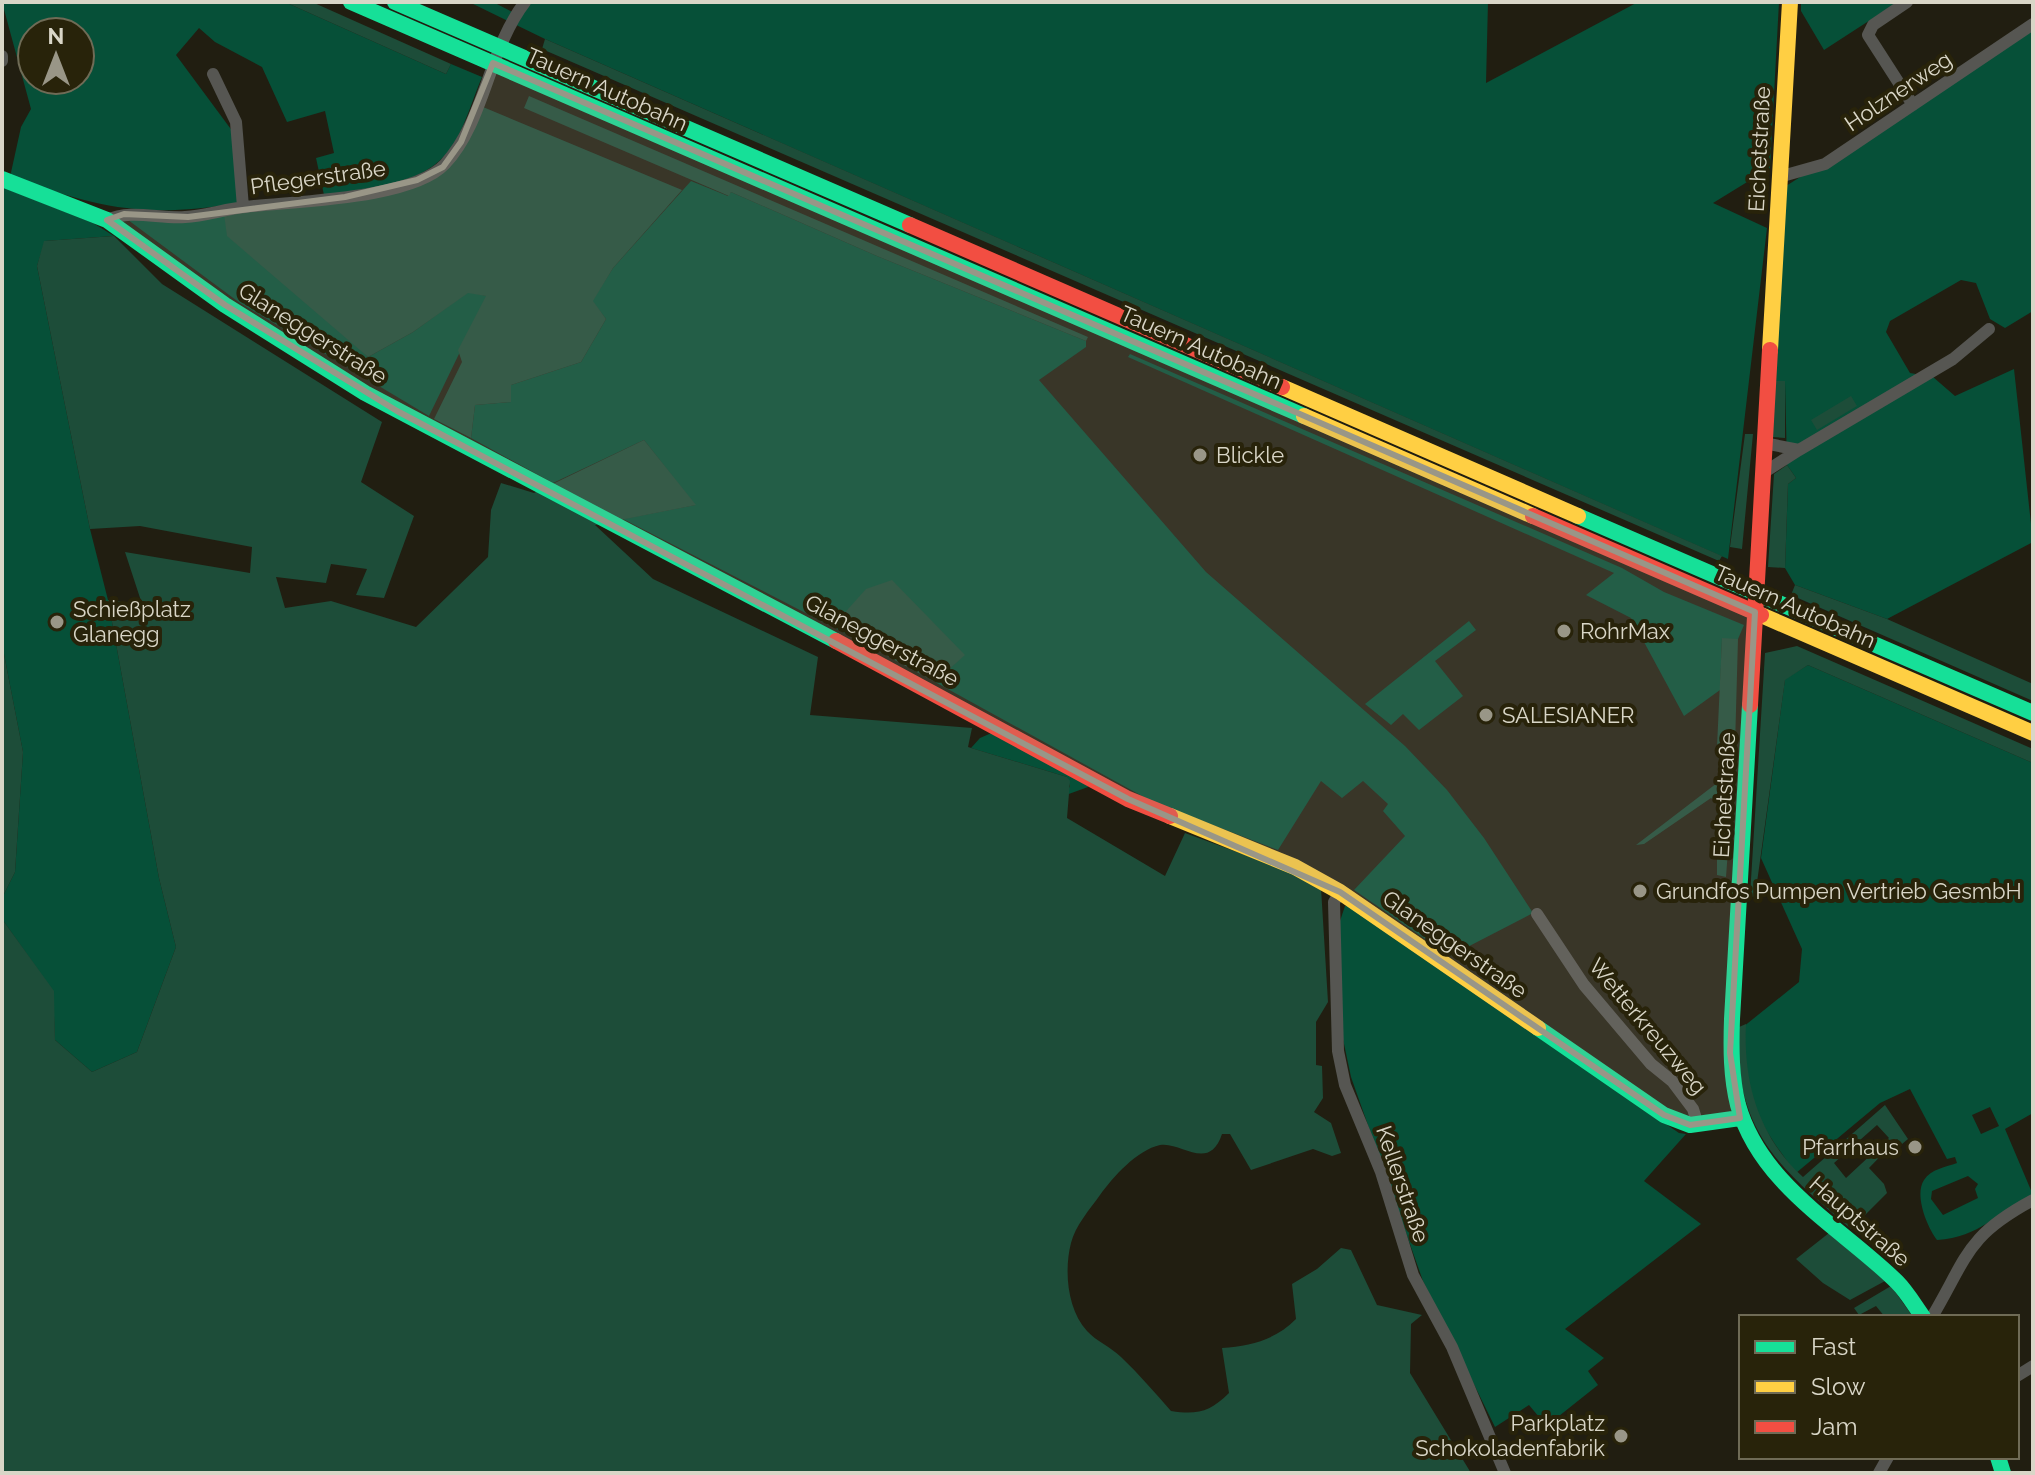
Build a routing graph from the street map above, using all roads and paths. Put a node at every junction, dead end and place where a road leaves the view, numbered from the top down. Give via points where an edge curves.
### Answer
1 (351, 2) edge
2 (395, 2) edge
3 (525, 2) edge
4 (1790, 2) edge
5 (1907, 2) edge
6 (2033, 24) edge
7 (481, 49) junction
8 (512, 62) junction
9 (213, 74) dead end
10 (1913, 105) junction
11 (1779, 177) junction
12 (2, 179) edge
13 (243, 207) junction
14 (107, 220) junction
15 (1989, 329) dead end
16 (1764, 443) junction
17 (1799, 450) junction
18 (1763, 473) junction
19 (2033, 713) edge
20 (2033, 733) edge
21 (1340, 892) junction
22 (1537, 914) dead end
23 (1740, 1118) junction
24 (1698, 1125) junction
25 (2033, 1200) edge
26 (1922, 1315) edge
27 (1933, 1315) edge
28 (1505, 1473) edge

1 - 7 main road, Tauern Autobahn
2 - 7 main road, Tauern Autobahn
3 - 13 street, Pflegerstraße via 505,32 461,142 443,167 380,191
4 - 11 main road, Eichetstraße
5 - 10 street via 1873,25 1868,35
6 - 10 street, Holznerweg
7 - 8 main road, Tauern Autobahn
8 - 19 main road, Tauern Autobahn
8 - 20 main road, Tauern Autobahn
9 - 13 street via 236,122
10 - 11 street, Holznerweg via 1825,164
11 - 16 main road, Eichetstraße
12 - 14 main road, Glaneggerstraße
13 - 14 street, Pflegerstraße via 188,217 124,214
14 - 21 main road, Glaneggerstraße via 225,305 397,411 1137,804 1295,867
15 - 17 street via 1953,359
16 - 17 street
16 - 18 main road, Eichetstraße
17 - 18 street
18 - 23 main road, Eichetstraße via 1730,1053
21 - 24 main road, Glaneggerstraße via 1664,1115
21 - 28 street, Kellerstraße via 1334,902 1334,932 1338,1051 1345,1085 1381,1172 1413,1275 1452,1347
22 - 24 street, Wetterkreuzweg via 1584,985 1672,1081
23 - 24 main road, Glaneggerstraße
23 - 26 main road, Hauptstraße via 1781,1181 1899,1284
25 - 27 street via 1975,1240

